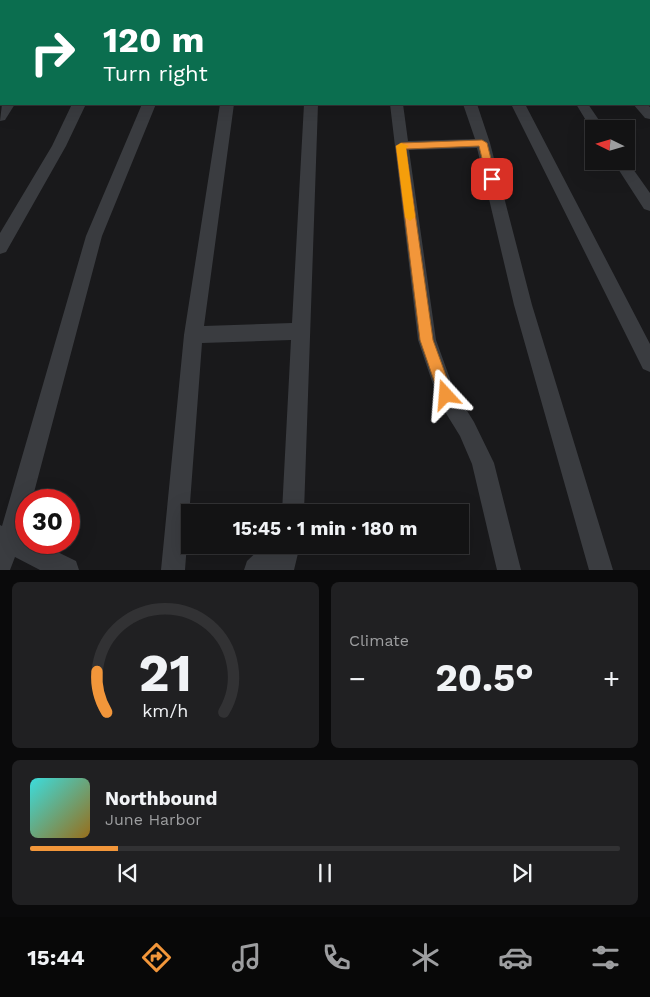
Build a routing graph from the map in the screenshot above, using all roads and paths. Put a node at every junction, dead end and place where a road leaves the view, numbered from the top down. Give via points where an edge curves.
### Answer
1 (7, 105) edge
2 (79, 105) edge
3 (149, 105) edge
4 (227, 105) edge
5 (311, 105) edge
6 (396, 105) edge
7 (470, 105) edge
8 (519, 105) edge
9 (583, 105) edge
10 (641, 105) edge
11 (650, 115) edge
12 (0, 117) edge
13 (592, 120) edge
14 (482, 143) junction
15 (401, 146) junction
16 (626, 170) edge
17 (650, 205) edge
18 (0, 247) edge
19 (300, 331) junction
20 (193, 335) junction
21 (645, 344) edge
22 (650, 363) edge
23 (294, 504) edge
24 (4, 539) edge
25 (272, 554) edge
26 (286, 554) edge
27 (0, 565) edge
28 (67, 570) edge
29 (173, 570) edge
30 (256, 570) edge
31 (282, 570) edge
32 (509, 570) edge
33 (601, 570) edge

1 - 12 street
2 - 18 street via 59,146
3 - 24 street via 94,236
4 - 20 street
5 - 19 street
6 - 15 street
7 - 14 street
8 - 21 street
9 - 13 street
10 - 11 street
14 - 15 street
14 - 33 street via 523,305
15 - 32 street via 426,340 446,395 483,464
16 - 17 street
19 - 20 street
19 - 23 street
20 - 29 street
21 - 22 street
24 - 27 street
24 - 28 street
25 - 30 street
26 - 31 street

